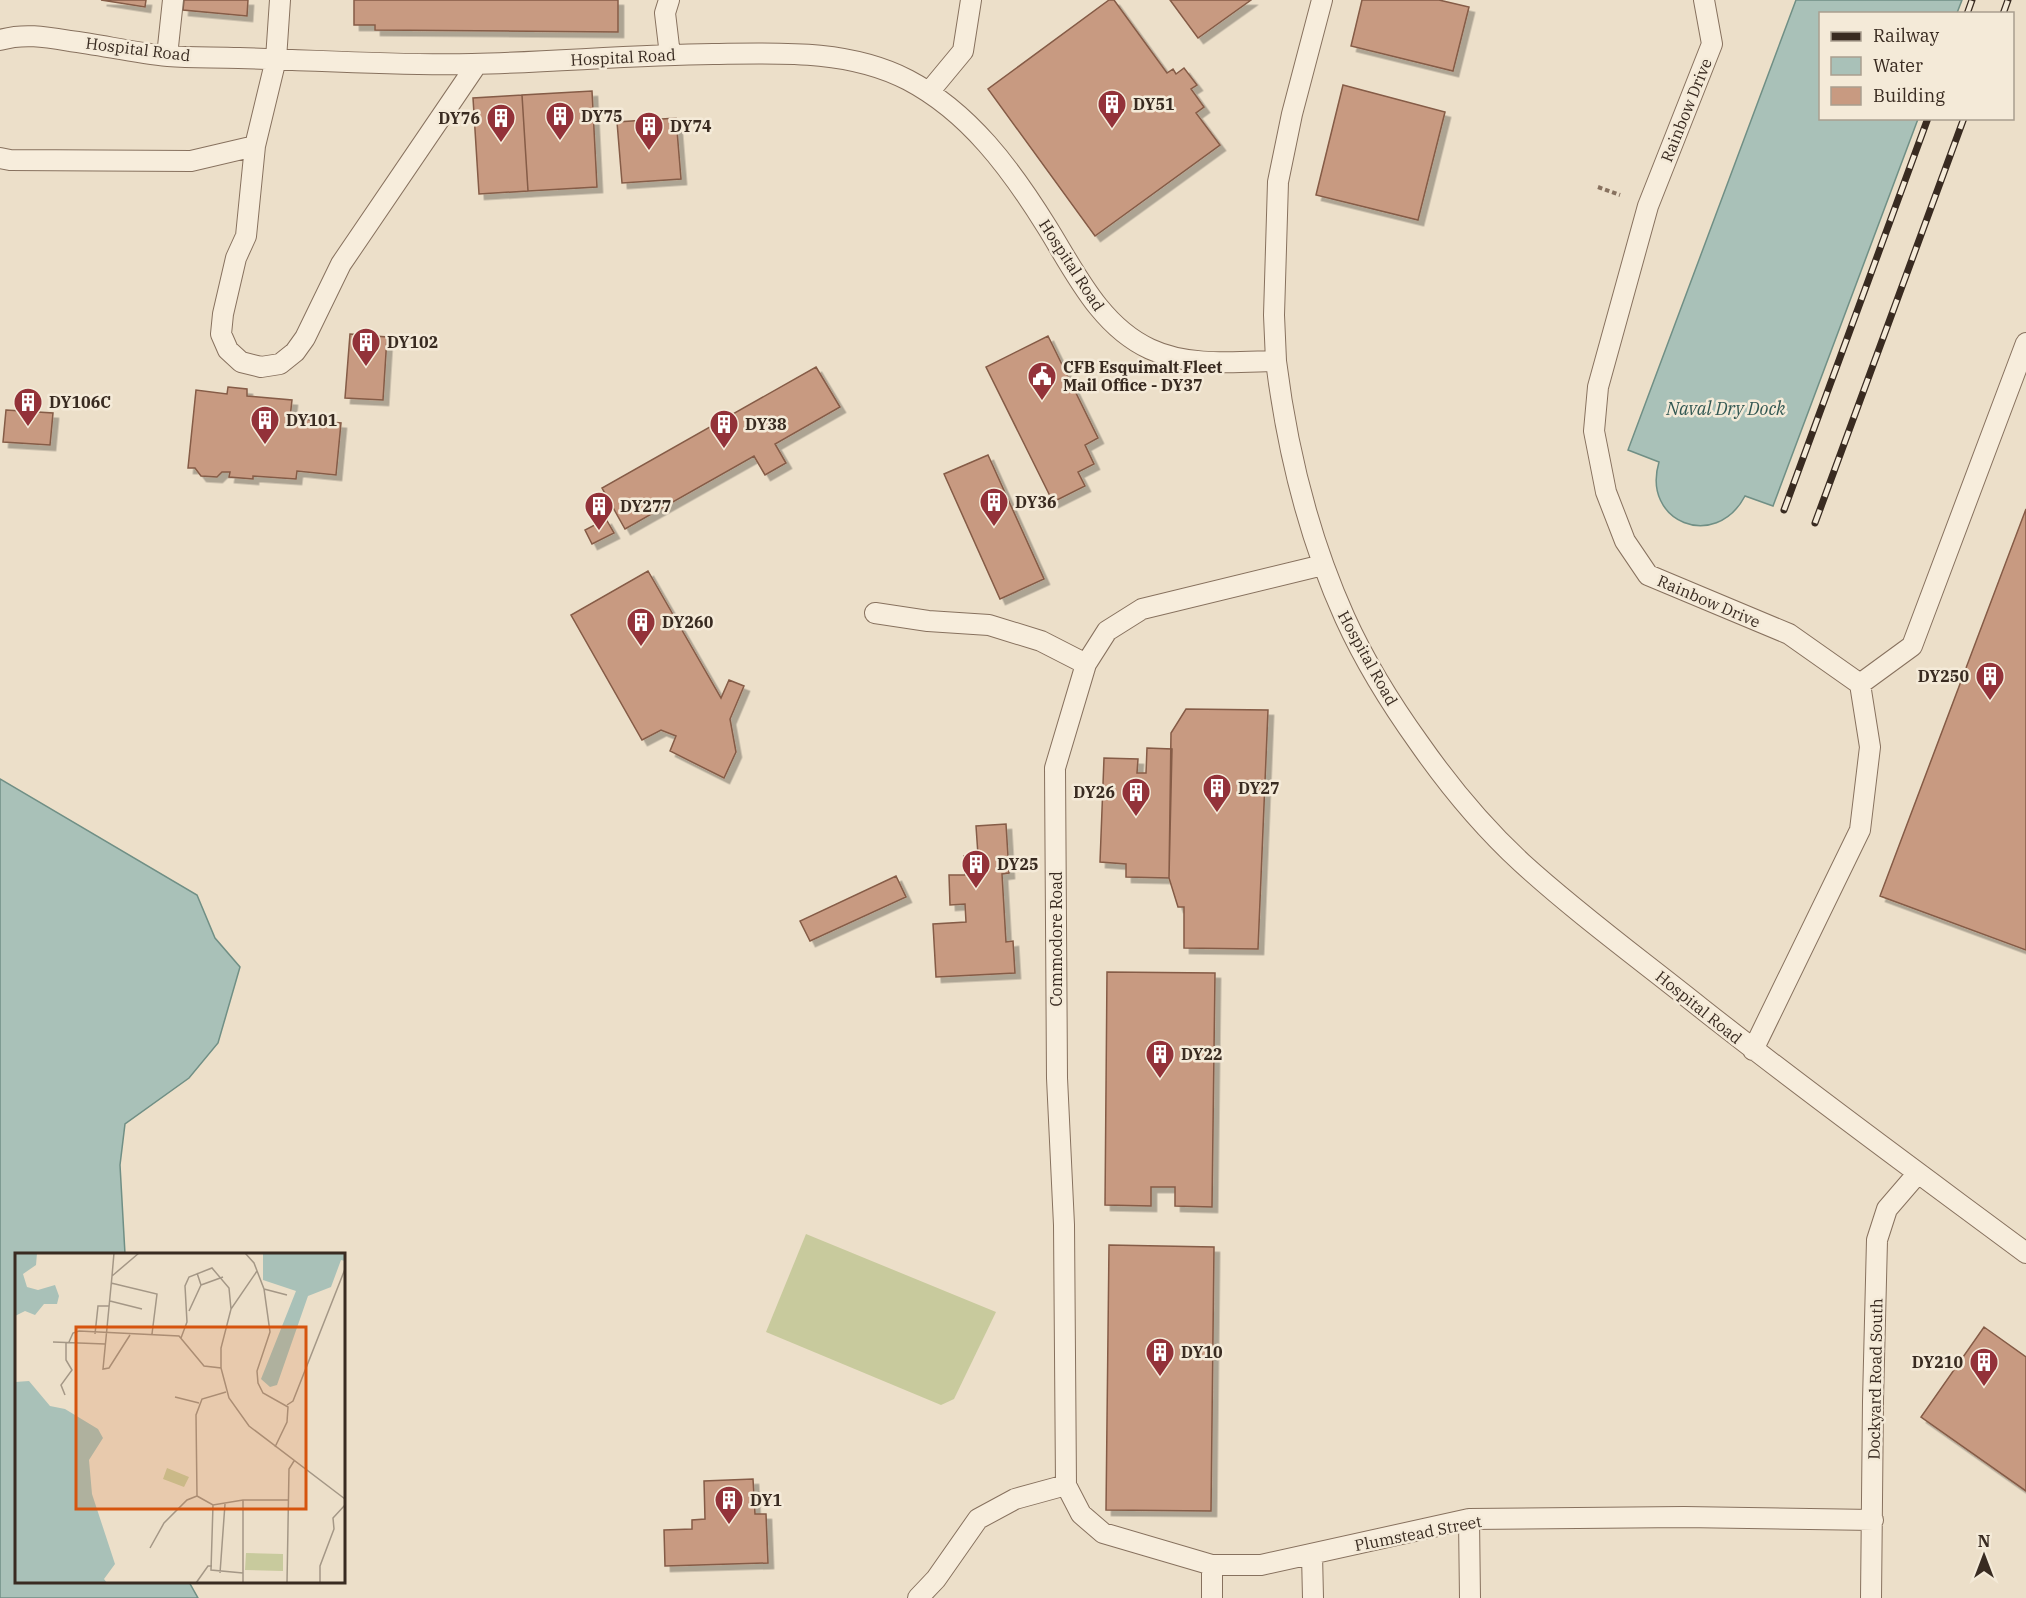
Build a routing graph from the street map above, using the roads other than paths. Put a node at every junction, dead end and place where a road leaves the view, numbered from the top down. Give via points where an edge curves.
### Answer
1 (173, 0) edge
2 (280, 0) edge
3 (669, 0) edge
4 (971, 0) edge
5 (1322, 0) edge
6 (1704, 0) edge
7 (0, 40) edge
8 (670, 55) junction
9 (167, 56) junction
10 (276, 59) junction
11 (477, 64) junction
12 (929, 92) junction
13 (255, 146) junction
14 (0, 158) edge
15 (2026, 343) edge
16 (1276, 361) junction
17 (1323, 565) junction
18 (875, 613) dead end
19 (1086, 664) junction
20 (1860, 684) junction
21 (1753, 1050) junction
22 (1918, 1173) junction
23 (2026, 1253) edge
24 (1066, 1485) junction
25 (1469, 1519) junction
26 (1873, 1520) junction
27 (1312, 1554) junction
28 (1212, 1564) junction
29 (918, 1598) edge
30 (1212, 1598) edge
31 (1313, 1598) edge
32 (1470, 1598) edge
33 (1871, 1598) edge

1 - 9 lane
2 - 10 lane
3 - 8 lane via 665,13
4 - 12 lane via 963,51
5 - 16 lane via 1278,182
6 - 20 lane, Rainbow Drive via 1712,44 1648,206 1598,387 1594,431 1606,492 1625,541 1648,576 1790,634
7 - 9 lane, Hospital Road via 30,34
8 - 11 lane, Hospital Road
8 - 12 lane, Hospital Road via 789,53 837,58 881,68
9 - 10 lane, Hospital Road
10 - 11 lane, Hospital Road via 427,66
10 - 13 lane
11 - 13 lane via 341,264 296,352 280,364 261,367 241,362 228,350 221,334 236,258 246,236
12 - 16 lane, Hospital Road via 985,139 1041,217 1094,302 1130,338 1174,358
13 - 14 lane via 191,161
15 - 20 lane via 1912,646
16 - 17 lane, Hospital Road via 1292,460
17 - 19 lane, Commodore Road via 1142,609 1107,631
17 - 21 lane, Hospital Road via 1372,670 1423,748 1473,813 1520,862
18 - 19 lane via 989,625 1041,641
19 - 24 lane, Commodore Road via 1055,768
20 - 21 lane via 1870,747 1860,830
21 - 22 lane, Hospital Road
22 - 23 lane, Hospital Road
22 - 26 lane, Dockyard Road South via 1887,1209 1877,1240
24 - 28 lane, Plumstead Street via 1081,1514 1103,1533
24 - 29 lane via 1015,1499 978,1519
25 - 26 lane, Plumstead Street
25 - 27 lane, Plumstead Street
25 - 32 lane
26 - 33 lane, Dockyard Road South
27 - 28 lane, Plumstead Street via 1261,1565
27 - 31 lane
28 - 30 lane

